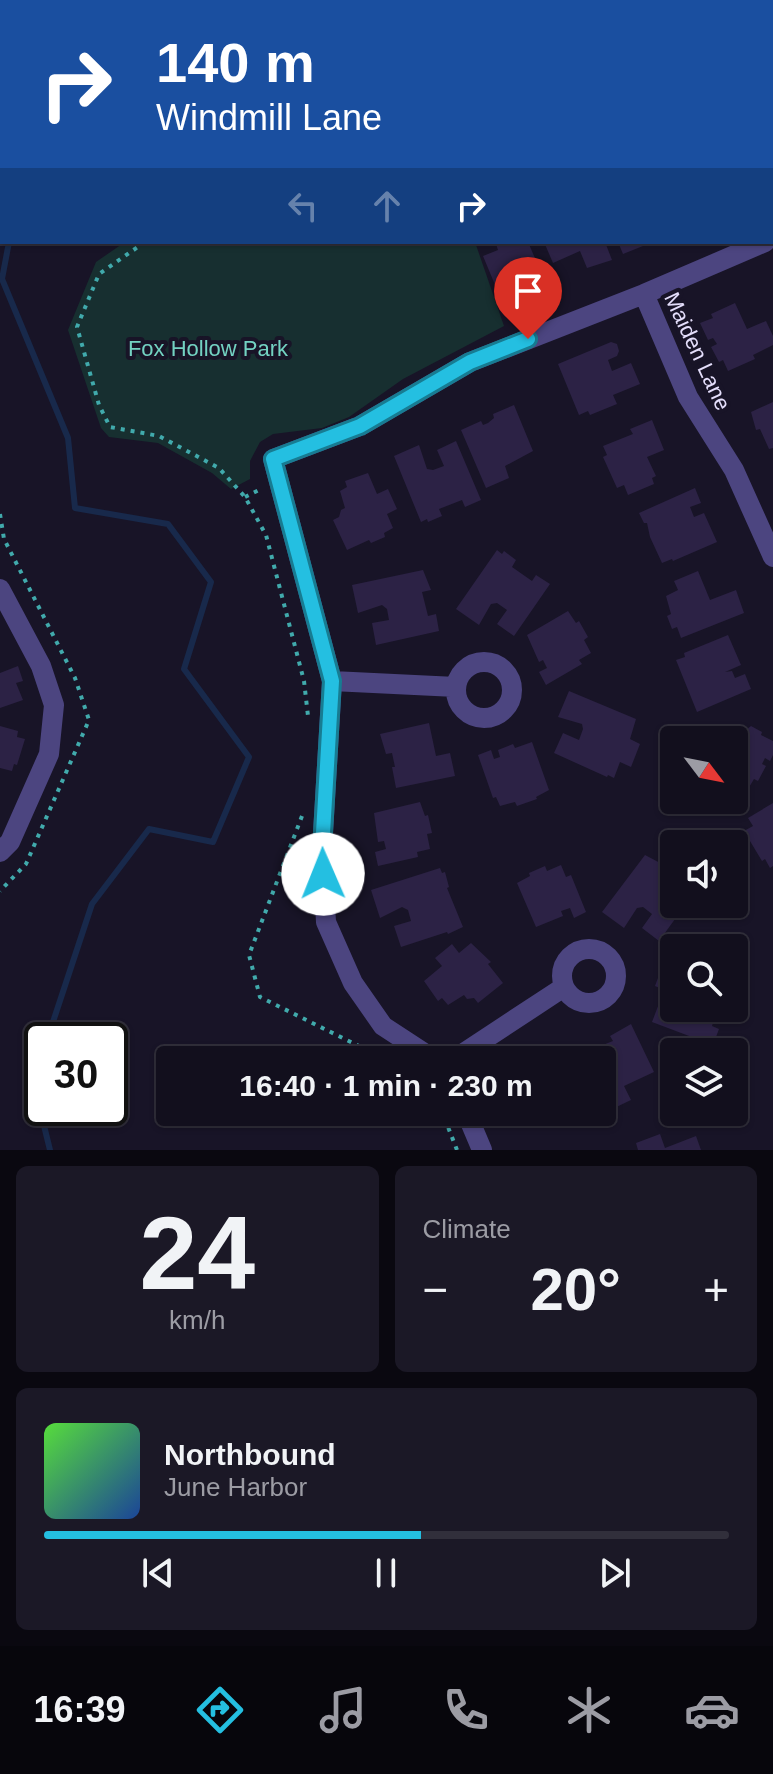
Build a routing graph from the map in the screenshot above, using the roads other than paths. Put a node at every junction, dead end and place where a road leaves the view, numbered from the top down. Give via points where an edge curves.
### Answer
1 (760, 244) edge
2 (644, 294) junction
3 (773, 557) edge
4 (0, 589) edge
5 (332, 681) junction
6 (456, 687) dead end
7 (0, 852) edge
8 (564, 987) dead end
9 (414, 1046) edge
10 (474, 1046) edge
11 (472, 1126) edge
12 (482, 1150) edge

1 - 2 street
2 - 3 street, Maiden Lane via 688,397 734,470
2 - 5 street via 470,362 360,426 273,459
4 - 7 street via 41,666 54,705 49,754 10,842
5 - 6 street
5 - 9 street via 322,850 326,922 353,983 383,1026
8 - 10 street
11 - 12 street

